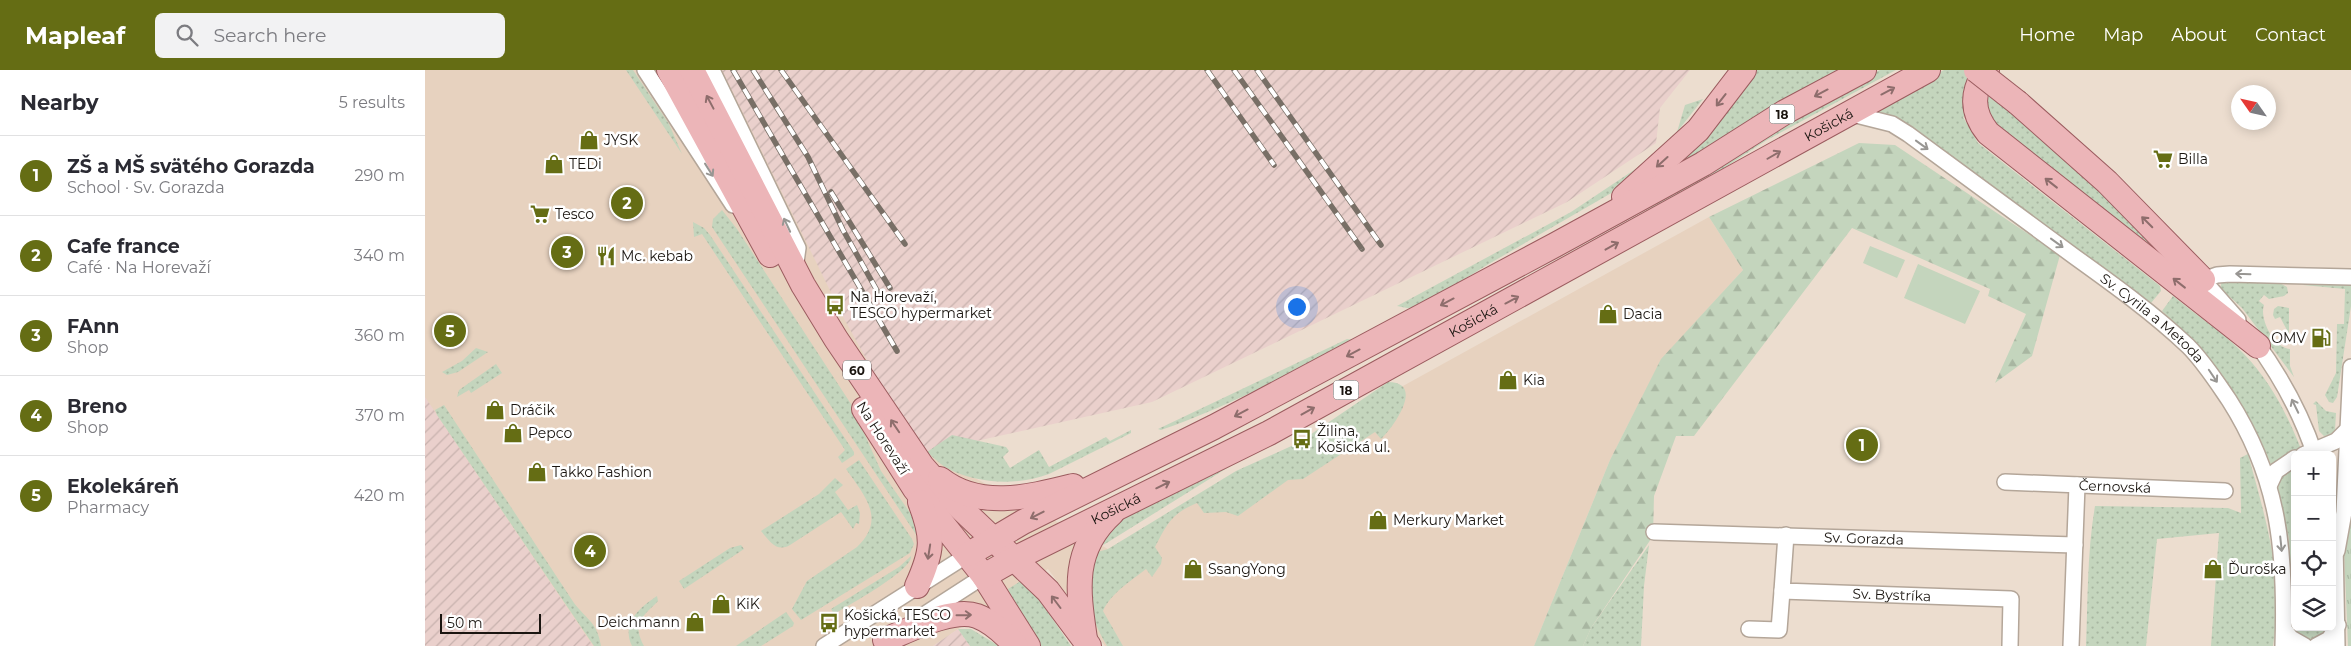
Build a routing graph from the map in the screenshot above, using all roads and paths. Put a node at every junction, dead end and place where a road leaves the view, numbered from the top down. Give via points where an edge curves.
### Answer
1 (645, 70) edge
2 (669, 70) edge
3 (692, 70) edge
4 (713, 70) edge
5 (1744, 70) edge
6 (1864, 70) edge
7 (1928, 70) edge
8 (1976, 70) edge
9 (1987, 70) edge
10 (1848, 113) junction
11 (1592, 224) junction
12 (760, 238) junction
13 (1555, 244) junction
14 (1569, 269) junction
15 (795, 271) junction
16 (2351, 277) edge
17 (2203, 280) junction
18 (1396, 330) junction
19 (2258, 346) junction
20 (1410, 355) junction
21 (2351, 367) edge
22 (2347, 431) junction
23 (2310, 451) edge
24 (2315, 451) edge
25 (2291, 461) edge
26 (922, 466) junction
27 (1111, 477) junction
28 (2005, 482) dead end
29 (2077, 485) junction
30 (2269, 486) junction
31 (915, 489) junction
32 (2225, 491) dead end
33 (1119, 506) junction
34 (1654, 532) dead end
35 (1785, 535) junction
36 (993, 540) junction
37 (2335, 541) edge
38 (2075, 545) junction
39 (2337, 550) junction
40 (969, 554) junction
41 (1014, 559) junction
42 (984, 576) junction
43 (917, 586) junction
44 (1781, 591) junction
45 (2338, 625) junction
46 (1749, 629) dead end
47 (2284, 629) junction
48 (880, 643) edge
49 (1087, 644) edge
50 (824, 646) edge
51 (1017, 646) edge
52 (1028, 646) edge
53 (2009, 646) edge
54 (2071, 646) edge
55 (2283, 646) edge
56 (2305, 646) edge
57 (2316, 646) edge
58 (2337, 646) edge

1 -> 12 street, Na Horevaží via 725,196
2 - 12 main road, Na Horevaží / 60
15 -> 3 main road, Na Horevaží / 60
15 -> 4 street via 798,248
5 -> 11 main road via 1698,130
6 -> 11 main road, Košická / 18
10 -> 7 main road, Košická / 18
17 -> 8 main road, bridge via 2107,182
19 -> 9 main road via 1988,133 1979,120 1975,105 1975,91
14 -> 10 main road, Košická / 18
10 -> 30 street, Sv. Cyrila a Metoda via 1886,122 1908,134 2155,317 2188,346 2211,372 2253,443
11 - 13 main road, Košická / 18
12 - 31 main road, Na Horevaží / 60 via 810,324
13 - 14 street
13 -> 18 main road, Košická / 18
20 -> 14 main road, Košická / 18
26 -> 15 main road, Na Horevaží / 60 via 836,340
16 -> 17 street via 2230,274
17 - 19 street
18 - 20 street
18 -> 27 main road, Košická / 18
23 -> 19 street via 2288,391
33 -> 20 main road, Košická / 18 via 1269,433
21 - 22 street
22 - 24 street via 2336,441
22 - 39 street via 2344,512
25 - 30 street via 2277,472
26 - 27 main road, Na Horevaží via 945,484 964,492 1002,499 1024,498
26 - 36 main road, Na Horevaží / 60 via 945,494
27 -> 36 main road, Košická / 18
28 - 29 street, Černovská
29 - 32 street, Černovská
29 - 38 street
30 -> 47 street, Sv. Cyrila a Metoda via 2280,532 2284,569
31 - 40 main road, Na Horevaží / 60
31 -> 43 main road via 931,537 929,556
33 - 41 main road, Košická / 18
33 - 49 main road via 1093,536 1082,562 1078,586
34 - 35 street, Sv. Gorazda
35 - 38 street, Sv. Gorazda
35 - 44 street
36 - 40 main road, 18
36 - 41 main road, 60
37 - 39 street
38 - 54 street
39 - 45 street
40 - 42 main road, 60
40 - 43 street
41 - 42 main road, 18
49 -> 41 main road, 60 via 1048,591
42 - 48 street
42 - 52 main road, 60
43 - 50 street
44 - 46 street via 1779,630
44 - 53 street, Sv. Bystríka via 2011,599
45 - 57 street via 2329,639
45 - 58 street
47 - 55 street, Sv. Cyrila a Metoda
47 - 56 street via 2291,638
48 -> 51 main road via 947,616 970,614 999,629

